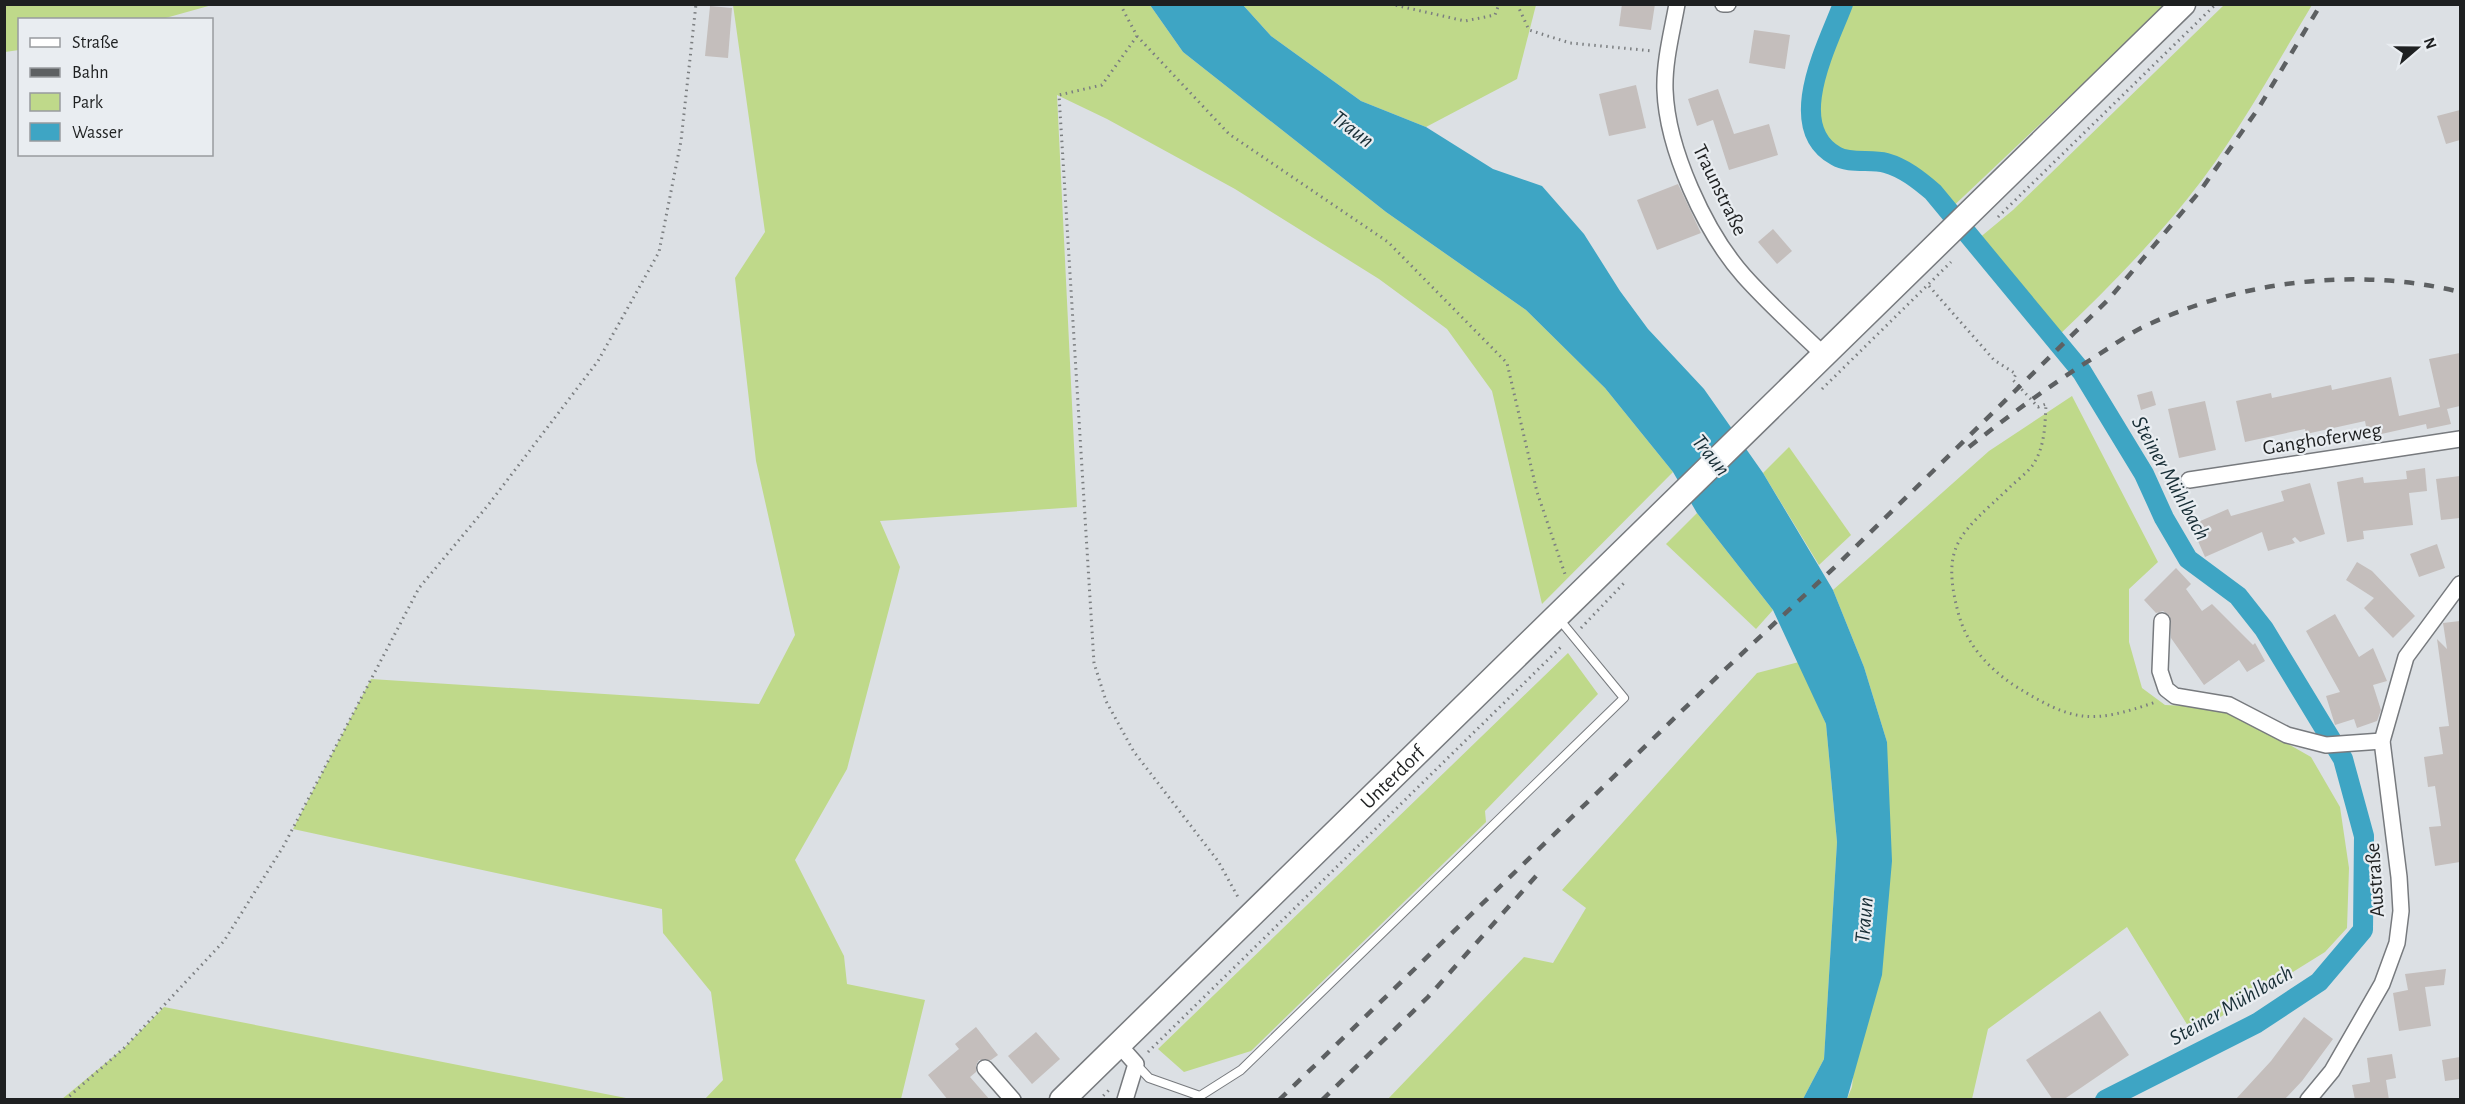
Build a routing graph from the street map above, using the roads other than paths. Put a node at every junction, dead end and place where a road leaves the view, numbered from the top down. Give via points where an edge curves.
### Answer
1 (1677, 4) edge
2 (1723, 4) edge
3 (1728, 4) edge
4 (2183, 4) edge
5 (1825, 356) junction
6 (2460, 439) edge
7 (2189, 480) dead end
8 (2460, 584) edge
9 (1568, 618) junction
10 (2162, 621) dead end
11 (2382, 741) junction
12 (1120, 1046) junction
13 (1136, 1064) junction
14 (985, 1068) dead end
15 (1013, 1100) edge
16 (1062, 1100) edge
17 (1125, 1100) edge
18 (2308, 1100) edge

1 - 5 street, Traunstraße via 1665,90 1673,139 1691,188 1743,275
2 - 3 street
4 - 5 main road, Unterdorf
5 - 9 main road, Unterdorf via 1668,510
6 - 7 street, Ganghoferweg
8 - 11 street, Austraße via 2406,657
9 - 12 main road, Unterdorf
9 - 13 lane via 1624,698 1241,1070 1200,1096 1149,1078
10 - 11 street via 2160,670 2166,689 2175,696 2229,705 2287,735 2326,745
11 - 18 street, Austraße via 2399,877 2401,911 2397,943 2382,984 2332,1071
12 - 13 street
12 - 16 main road, Unterdorf
13 - 17 street
14 - 15 street

